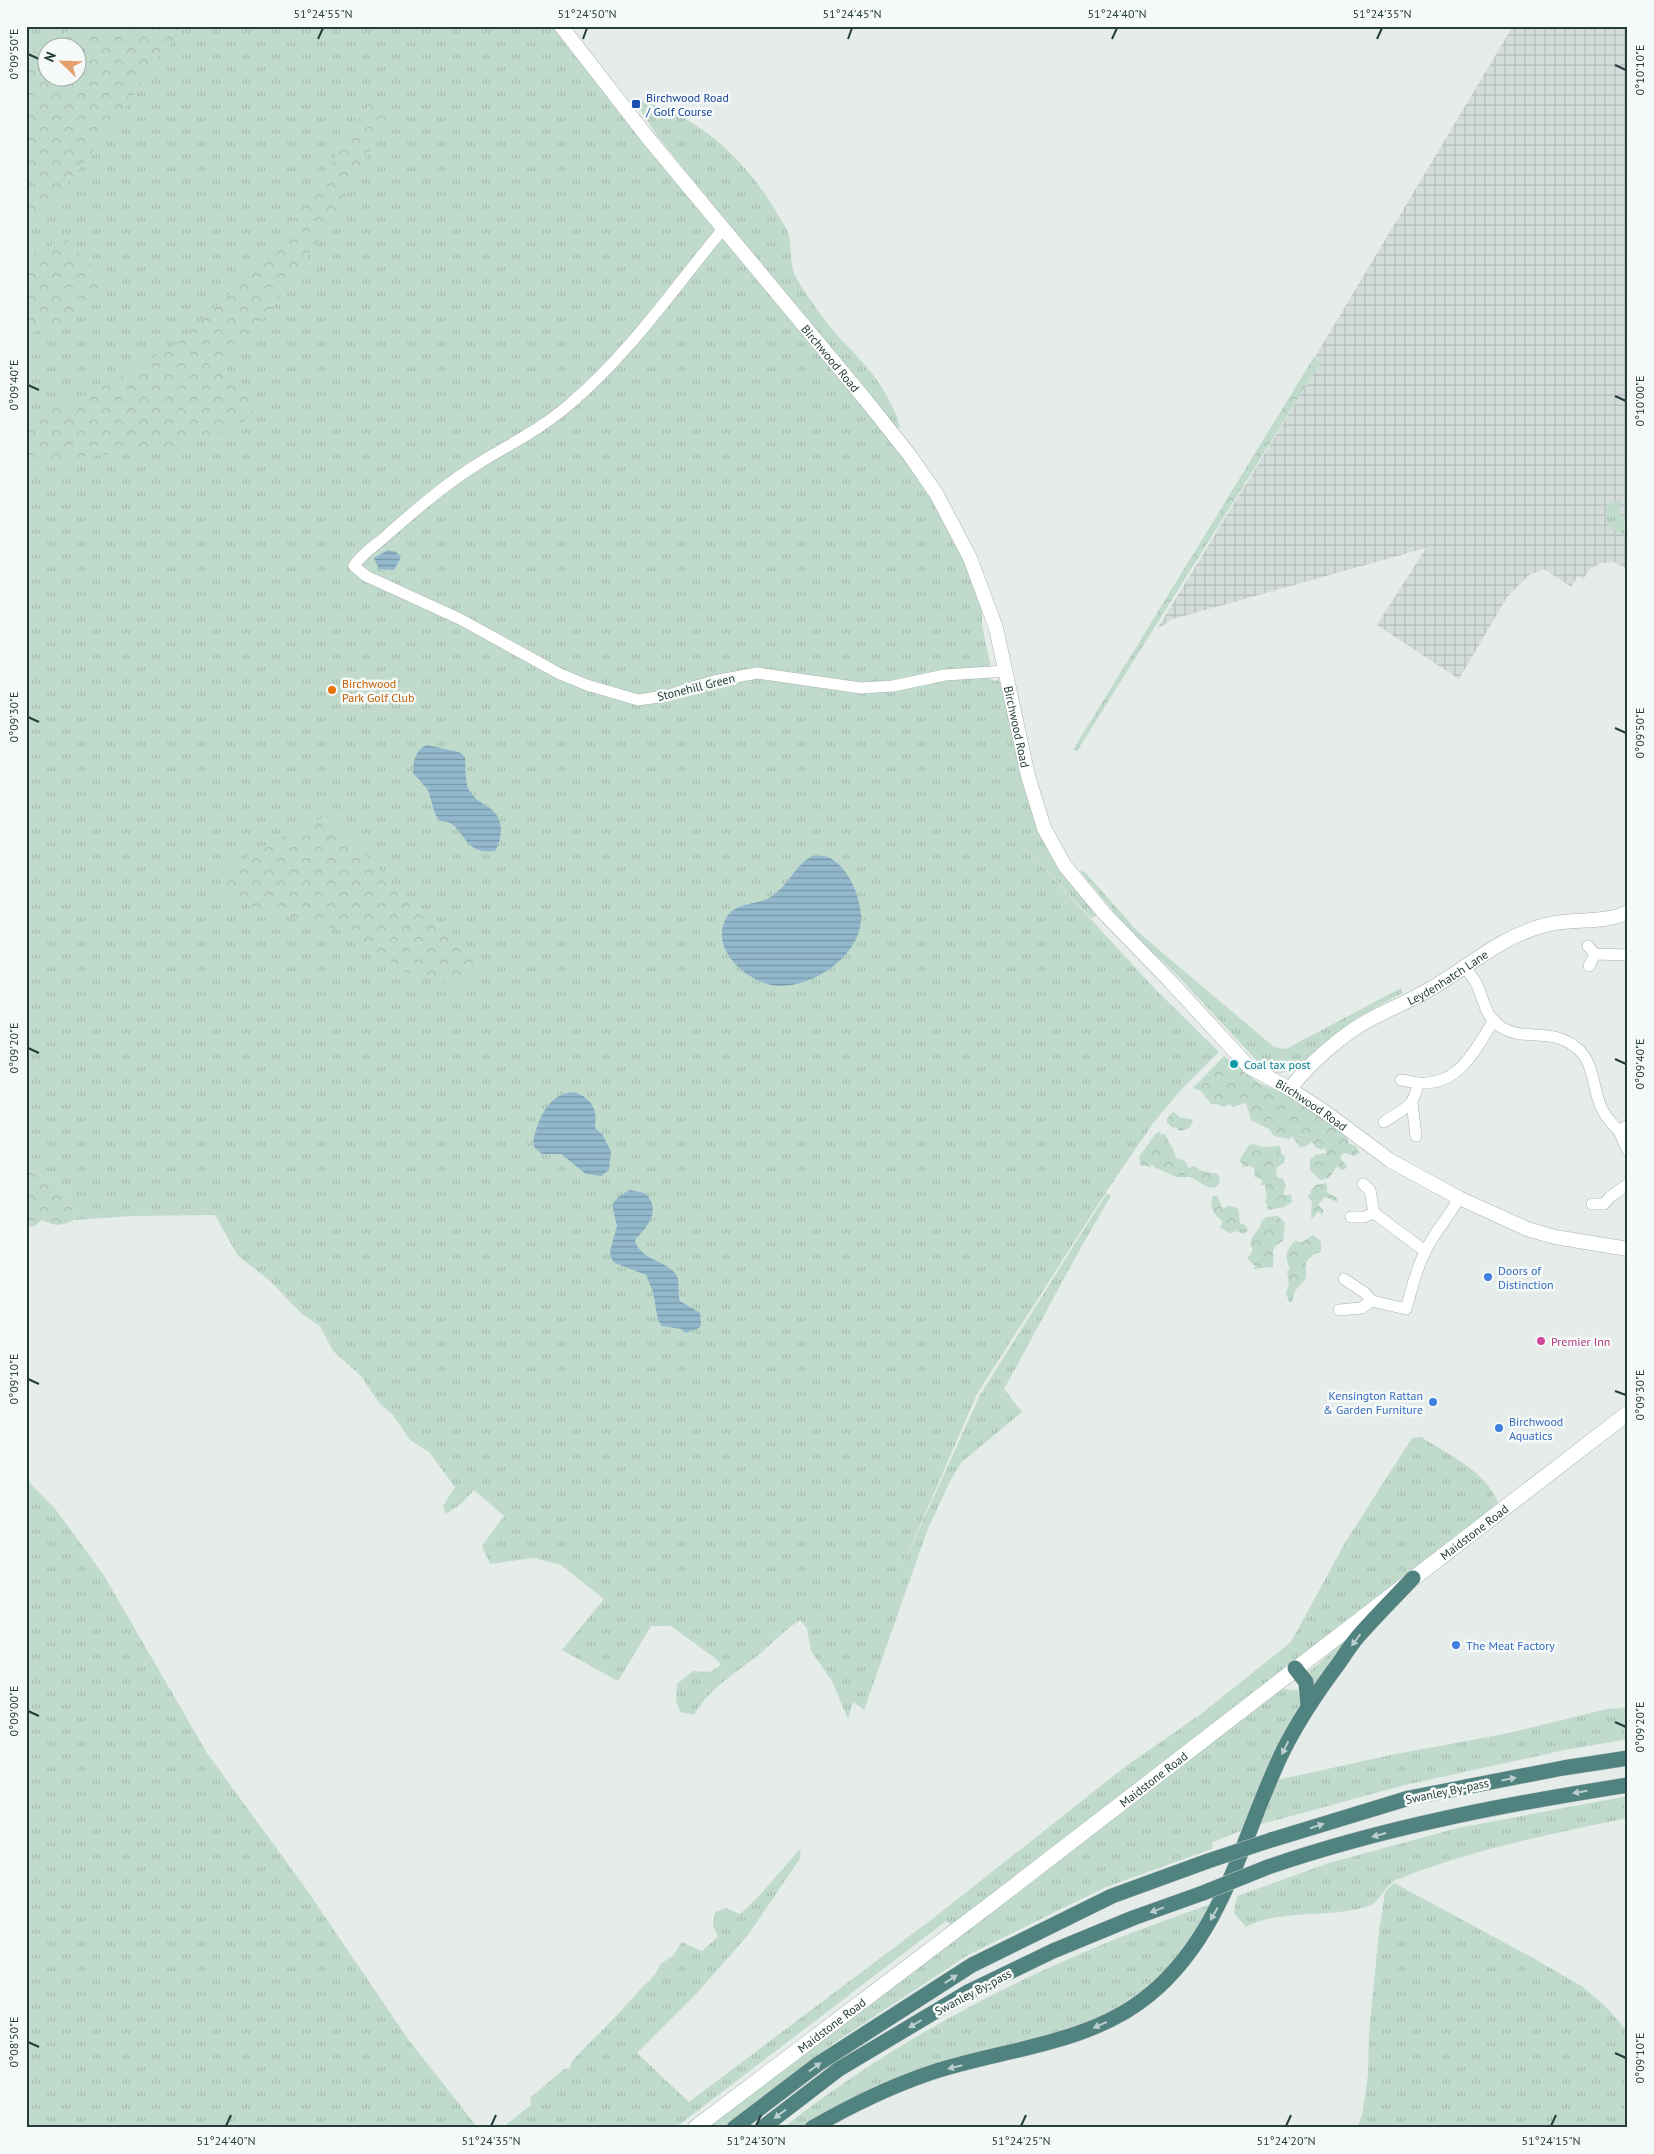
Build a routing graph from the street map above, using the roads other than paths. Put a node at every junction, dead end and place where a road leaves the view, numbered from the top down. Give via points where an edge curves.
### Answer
1 (561, 26) edge
2 (722, 229) junction
3 (1007, 671) junction
4 (1628, 912) edge
5 (1628, 955) edge
6 (1463, 966) junction
7 (1589, 966) dead end
8 (1494, 1020) junction
9 (1401, 1080) dead end
10 (1418, 1083) junction
11 (1290, 1090) junction
12 (1412, 1103) junction
13 (1384, 1122) dead end
14 (1623, 1128) edge
15 (1416, 1136) dead end
16 (1628, 1151) edge
17 (1363, 1184) dead end
18 (1628, 1184) edge
19 (1459, 1198) junction
20 (1592, 1204) dead end
21 (1374, 1213) junction
22 (1351, 1217) dead end
23 (1628, 1249) edge
24 (1425, 1251) junction
25 (1344, 1279) dead end
26 (1372, 1302) junction
27 (1339, 1310) dead end
28 (1628, 1413) edge
29 (1413, 1578) junction
30 (1295, 1668) junction
31 (1308, 1705) junction
32 (1628, 1758) edge
33 (1628, 1784) edge
34 (695, 2128) edge
35 (734, 2128) edge
36 (762, 2128) edge
37 (812, 2128) edge

1 - 2 street, Birchwood Road
2 - 3 street, Birchwood Road via 871,407 937,495 982,586
2 - 3 street, Stonehill Green via 669,298 571,403 428,499 358,559 354,566 366,576 460,619 553,671 586,685 638,700 757,673 861,688 893,686 945,675
3 - 11 street, Birchwood Road via 1036,803 1044,828 1065,866 1104,913 1170,980 1236,1055 1256,1072
4 - 6 street, Leydenhatch Lane via 1544,925 1512,937
5 - 7 street via 1592,950
6 - 8 street via 1476,983 1487,1012
6 - 11 street, Leydenhatch Lane via 1443,982 1368,1021 1343,1038 1299,1076
8 - 10 street via 1458,1071 1448,1077
8 - 14 street via 1510,1031 1567,1040 1581,1052 1601,1106
9 - 10 street
10 - 12 street
11 - 19 street, Birchwood Road via 1391,1161
12 - 13 street
12 - 15 street
14 - 16 street
17 - 21 street via 1370,1190
18 - 20 street via 1604,1204
19 - 23 street, Birchwood Road via 1527,1229
19 - 24 street
21 - 22 street
21 - 24 street
24 - 26 street via 1406,1309
25 - 26 street via 1365,1293
26 - 27 street via 1361,1308
28 - 29 main road, Maidstone Road
29 - 30 main road, Maidstone Road
29 -> 31 highway via 1360,1633
30 - 31 highway via 1306,1682
30 - 34 main road, Maidstone Road
31 -> 37 highway via 1282,1752 1217,1910 1187,1958 1149,1995 1116,2018 1092,2028 931,2073 864,2099
35 -> 32 highway, Swanley By-pass, bridge via 818,2064 972,1965 1112,1896 1270,1840 1409,1798
33 -> 36 highway, Swanley By-pass, bridge via 1426,1823 1299,1857 1133,1918 1053,1951 968,1992 839,2070

